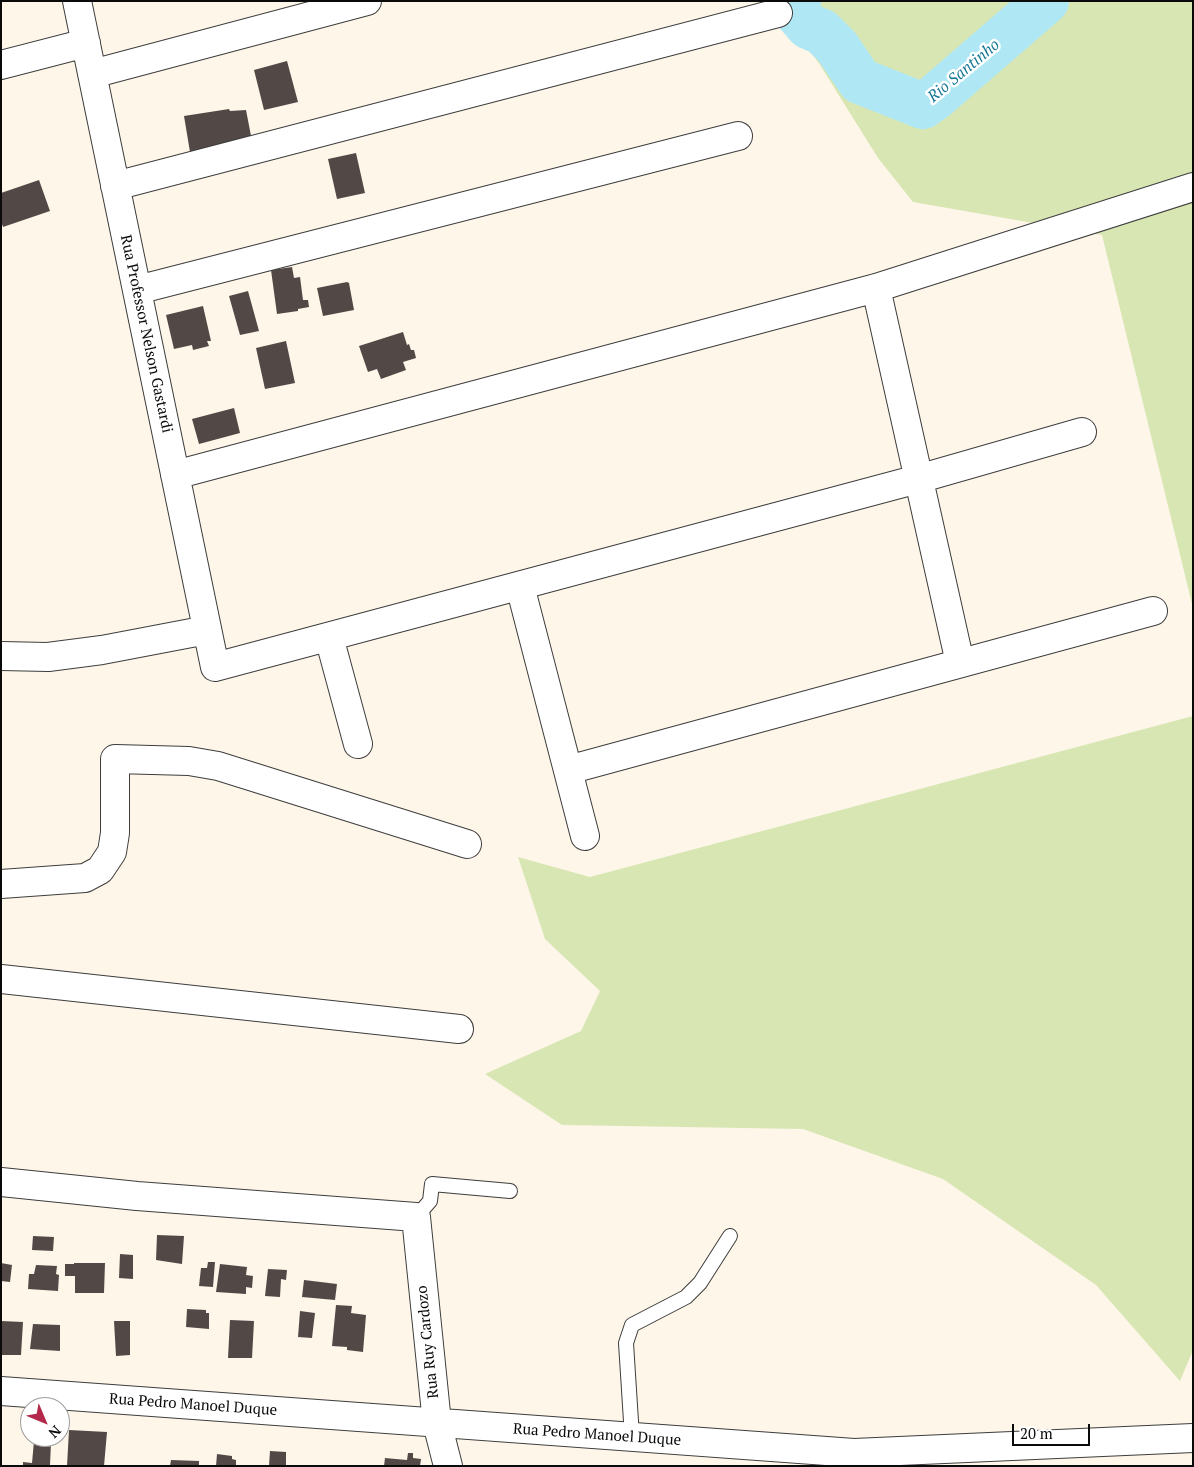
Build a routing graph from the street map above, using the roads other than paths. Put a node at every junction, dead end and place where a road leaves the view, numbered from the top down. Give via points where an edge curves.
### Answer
1 (77, 1) edge
2 (367, 1) edge
3 (778, 13) dead end
4 (86, 44) junction
5 (1, 65) edge
6 (92, 74) junction
7 (738, 136) dead end
8 (115, 186) junction
9 (1193, 187) edge
10 (876, 288) junction
11 (136, 290) junction
12 (1082, 432) dead end
13 (175, 475) junction
14 (918, 479) junction
15 (520, 586) junction
16 (1153, 611) dead end
17 (207, 630) junction
18 (329, 637) junction
19 (1, 656) edge
20 (960, 663) junction
21 (358, 744) dead end
22 (568, 770) junction
23 (585, 836) dead end
24 (467, 844) dead end
25 (1, 884) edge
26 (1, 979) edge
27 (459, 1029) dead end
28 (1, 1182) edge
29 (510, 1191) dead end
30 (416, 1217) junction
31 (730, 1236) dead end
32 (1, 1392) edge
33 (436, 1423) junction
34 (632, 1437) junction
35 (1193, 1438) edge
36 (448, 1466) edge

1 - 4 street, Rua Professor Nelson Gastardi
2 - 6 street
3 - 8 street
4 - 5 street
4 - 6 street, Rua Professor Nelson Gastardi
6 - 8 street, Rua Professor Nelson Gastardi
7 - 11 street
8 - 11 street, Rua Professor Nelson Gastardi
9 - 10 street
10 - 13 street
10 - 14 street
11 - 13 street, Rua Professor Nelson Gastardi
12 - 14 street
13 - 17 street, Rua Professor Nelson Gastardi
14 - 15 street
14 - 20 street
15 - 18 street
15 - 22 street
16 - 20 street
17 - 18 street, Rua Professor Nelson Gastardi via 215,668
17 - 19 street via 48,657
18 - 21 street
20 - 22 street
22 - 23 street
24 - 25 street via 218,766 189,761 115,760 115,833 112,852 100,870 84,878
26 - 27 street
28 - 30 street via 137,1196
29 - 30 lane via 432,1184 430,1201
30 - 33 street, Rua Ruy Cardozo
31 - 34 lane via 700,1283 686,1298 632,1325 626,1342
32 - 33 street, Rua Pedro Manoel Duque
33 - 34 street, Rua Pedro Manoel Duque
33 - 36 street, Rua Ruy Cardozo
34 - 35 street, Rua Pedro Manoel Duque via 854,1453

